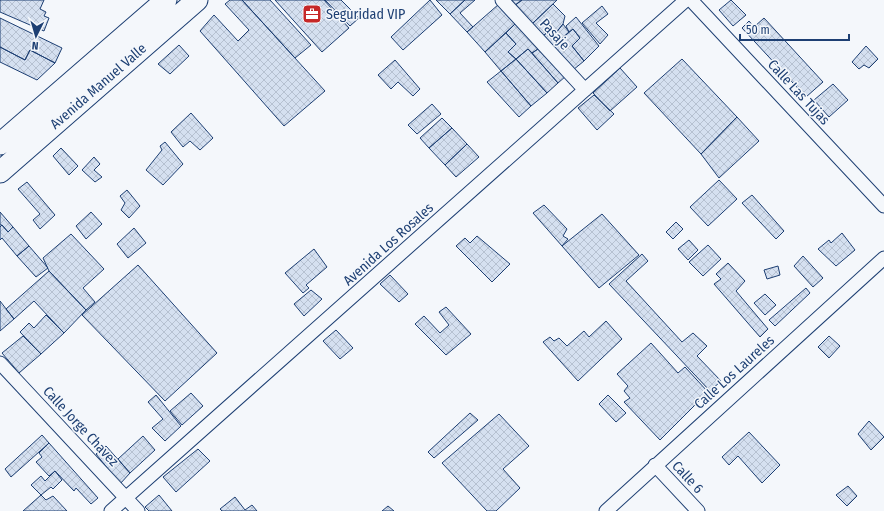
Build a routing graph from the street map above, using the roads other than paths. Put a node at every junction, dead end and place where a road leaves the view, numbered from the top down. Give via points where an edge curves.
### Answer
1 (166, 0) edge
2 (197, 0) edge
3 (502, 0) edge
4 (686, 0) edge
5 (691, 0) edge
6 (585, 90) junction
7 (0, 144) edge
8 (0, 172) edge
9 (884, 206) edge
10 (884, 258) edge
11 (0, 363) edge
12 (655, 465) junction
13 (126, 498) junction
14 (111, 511) edge
15 (138, 511) edge
16 (606, 511) edge
17 (698, 511) edge

1 - 7 main road, Avenida Manuel Valle
2 - 8 main road, Avenida Manuel Valle
3 - 6 street, Pasaje
4 - 6 street, Avenida Los Rosales
5 - 9 street, Calle Las Tujas
6 - 13 street, Avenida Los Rosales
10 - 12 street, Calle Los Laureles
11 - 13 street, Calle Jorge Chavez
12 - 16 street, Calle Los Laureles
12 - 17 street, Calle 6
13 - 14 street, Avenida Los Rosales
13 - 15 street, Calle Jorge Chavez

